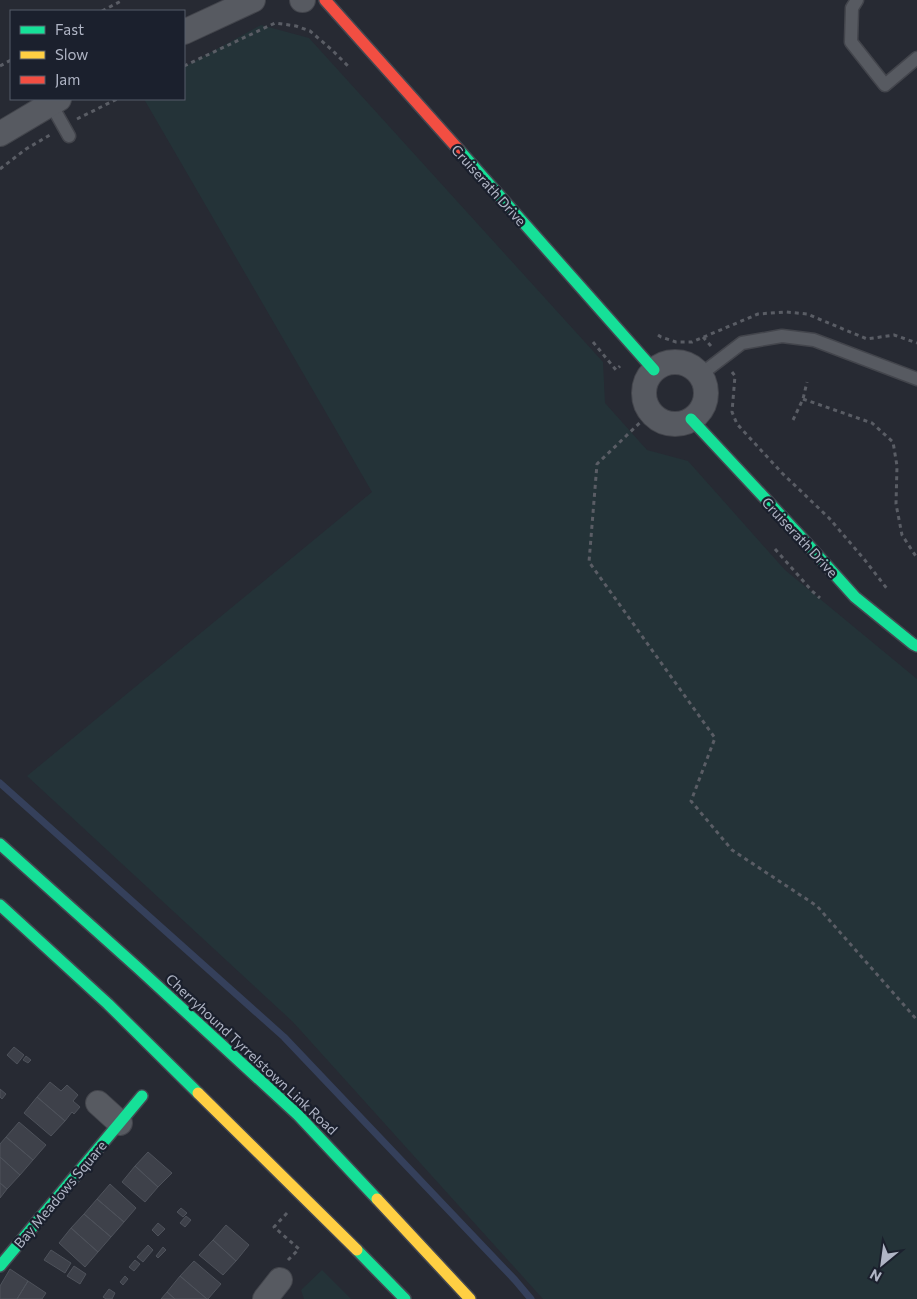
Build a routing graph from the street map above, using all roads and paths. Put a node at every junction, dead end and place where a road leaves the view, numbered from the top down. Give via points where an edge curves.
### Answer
1 (123, 0) edge
2 (253, 0) edge
3 (325, 0) edge
4 (856, 0) edge
5 (104, 10) edge
6 (185, 32) edge
7 (917, 58) edge
8 (185, 66) edge
9 (351, 70) dead end
10 (115, 100) edge
11 (54, 101) edge
12 (80, 117) dead end
13 (0, 134) edge
14 (49, 136) dead end
15 (69, 136) dead end
16 (0, 169) edge
17 (655, 333) dead end
18 (592, 341) dead end
19 (917, 343) edge
20 (616, 370) dead end
21 (654, 370) junction
22 (700, 375) junction
23 (735, 376) dead end
24 (917, 379) edge
25 (807, 382) dead end
26 (803, 399) junction
27 (651, 412) junction
28 (691, 419) junction
29 (793, 420) dead end
30 (917, 558) edge
31 (890, 592) dead end
32 (917, 646) edge
33 (0, 844) edge
34 (0, 905) edge
35 (917, 1020) edge
36 (142, 1096) dead end
37 (98, 1103) dead end
38 (120, 1123) junction
39 (288, 1211) dead end
40 (0, 1266) edge
41 (280, 1280) joint
42 (266, 1299) edge
43 (405, 1299) edge
44 (470, 1299) edge

1 - 5 path
2 - 6 street
3 - 21 street, Cruiserath Drive
4 - 7 lane via 852,8 851,42 886,85
8 - 9 path via 275,23 310,30
10 - 12 path
11 - 13 street
11 - 15 lane
14 - 16 path
17 - 19 path via 676,342 692,342 758,314 786,312 807,314 867,340 894,335
18 - 20 path
21 - 22 street via 662,364 683,363
21 - 27 street via 648,377 644,395
22 - 24 lane via 742,342 782,336 814,340
22 - 28 street via 706,394 704,404
23 - 31 path via 732,412 737,424 829,518
25 - 26 path
26 - 29 path
26 - 30 path via 872,423 893,442 897,466 896,504 902,535
27 - 28 street via 666,422
27 - 35 path via 597,464 589,562 715,738 691,801 732,850 817,906
28 - 32 street, Cruiserath Drive via 855,598
33 - 44 street, Cherryhound Tyrrelstown Link Road via 298,1115
34 - 43 street via 108,1004
36 - 38 street, Bay Meadows Square
37 - 38 street
38 - 40 street, Bay Meadows Square
39 - 41 path via 274,1226 298,1249 279,1270 286,1276
41 - 42 street

